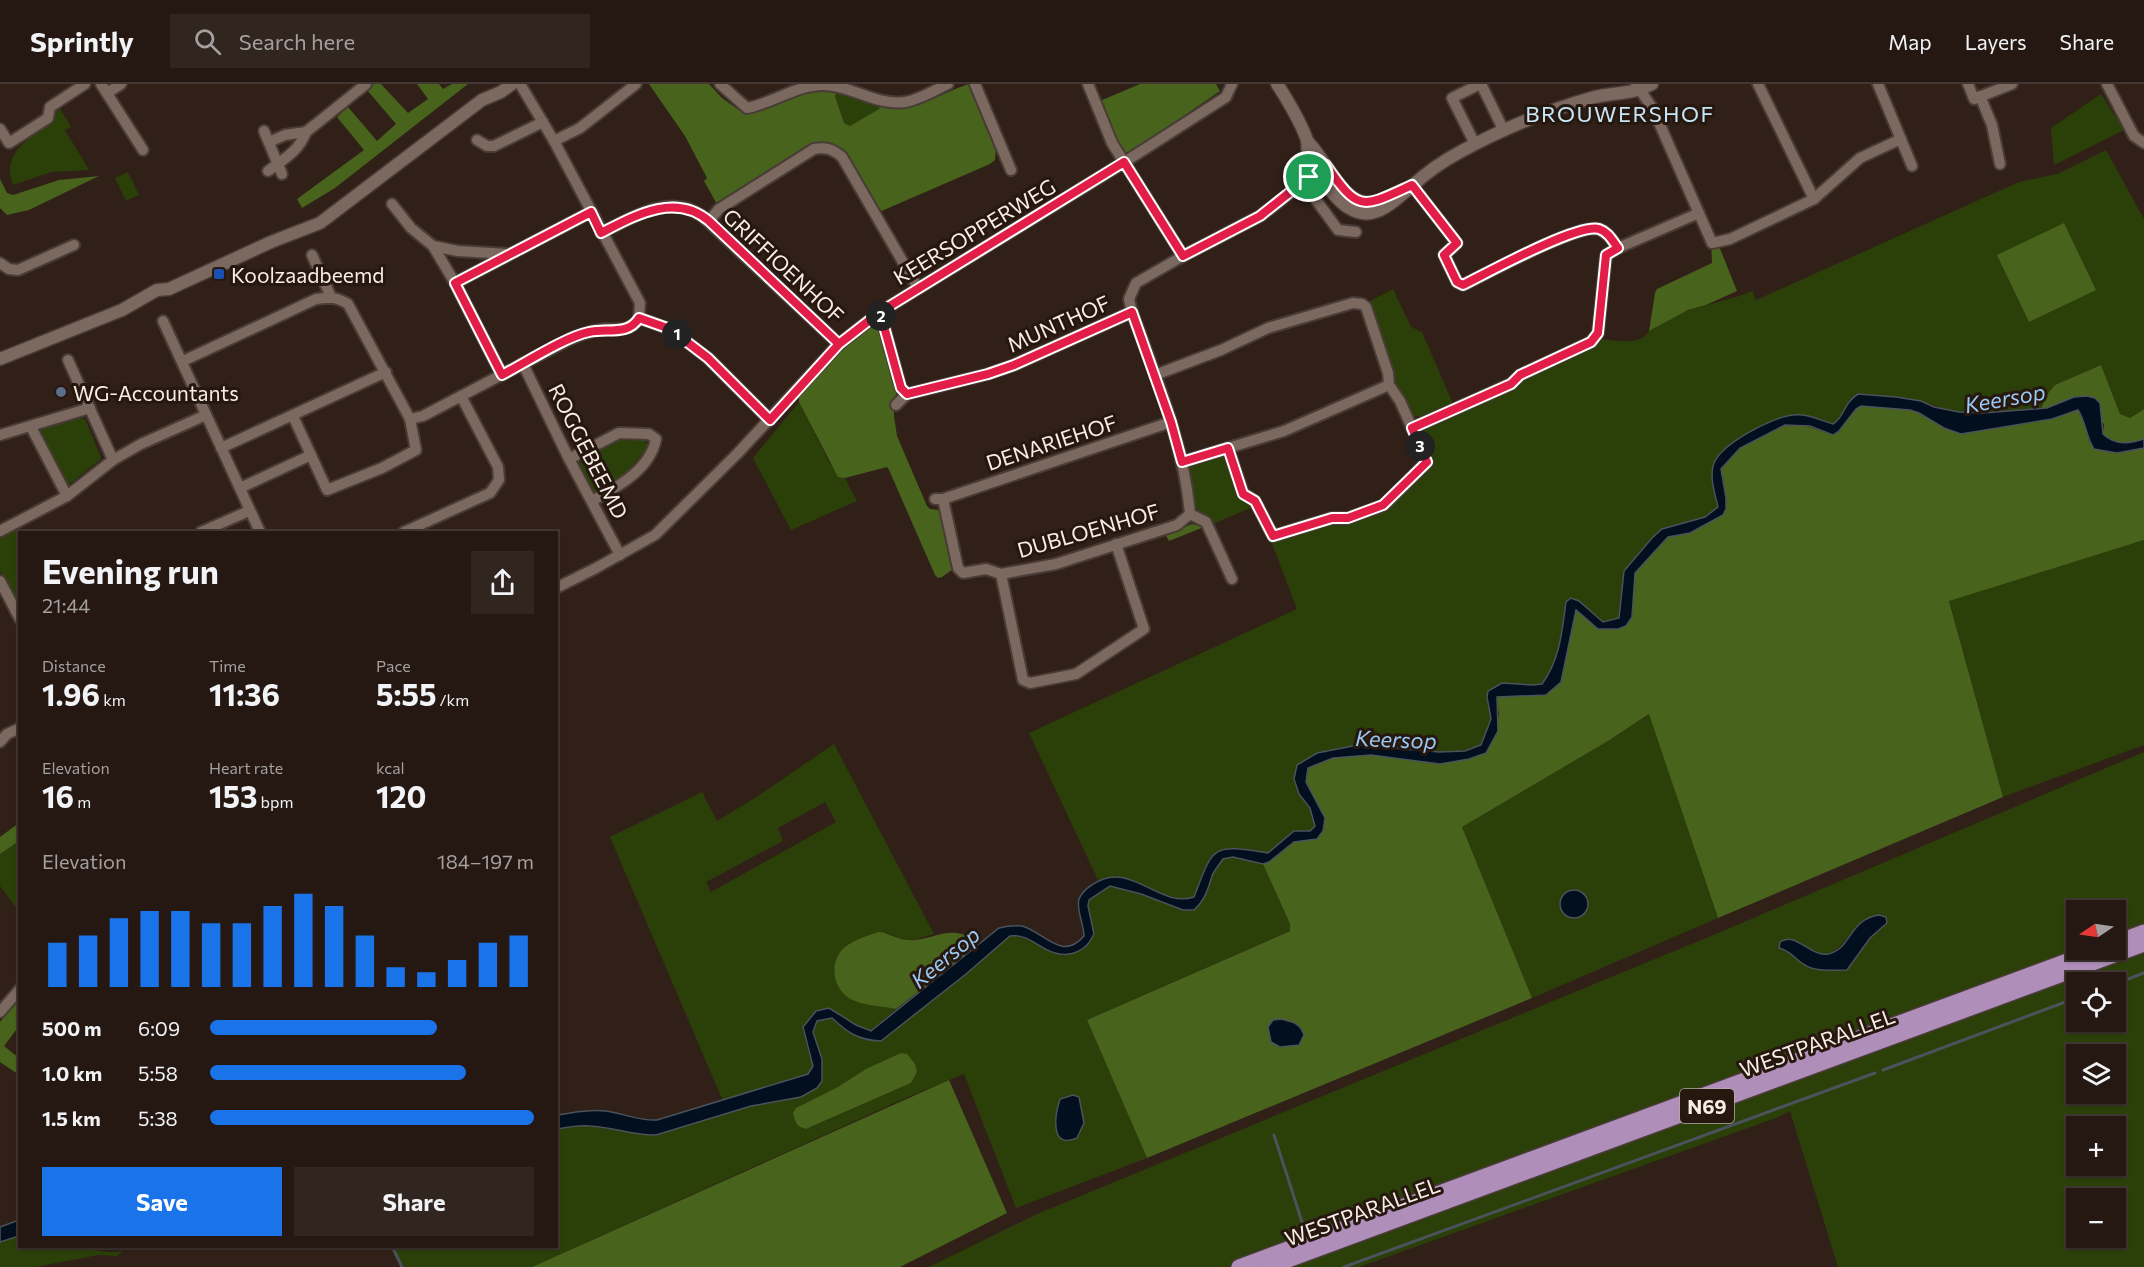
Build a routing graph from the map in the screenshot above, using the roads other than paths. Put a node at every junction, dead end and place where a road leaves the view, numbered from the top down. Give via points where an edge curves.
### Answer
1 (85, 84) edge
2 (121, 84) edge
3 (366, 84) edge
4 (495, 84) edge
5 (512, 84) edge
6 (520, 84) edge
7 (636, 84) edge
8 (720, 84) edge
9 (948, 84) edge
10 (975, 84) edge
11 (1088, 84) edge
12 (1232, 84) edge
13 (1480, 84) edge
14 (1621, 84) edge
15 (1652, 84) edge
16 (1758, 84) edge
17 (1968, 84) edge
18 (2012, 84) edge
19 (2107, 84) edge
20 (1882, 85) edge
21 (1280, 86) edge
22 (1638, 87) edge
23 (104, 88) edge
24 (1611, 93) junction
25 (1980, 96) junction
26 (482, 100) junction
27 (543, 122) junction
28 (0, 129) edge
29 (264, 131) dead end
30 (1504, 131) junction
31 (306, 132) junction
32 (1901, 139) junction
33 (477, 140) dead end
34 (554, 141) junction
35 (2140, 141) edge
36 (269, 142) junction
37 (1475, 144) junction
38 (142, 150) dead end
39 (1124, 162) junction
40 (2000, 165) dead end
41 (1912, 166) dead end
42 (1322, 168) junction
43 (280, 169) junction
44 (1011, 170) dead end
45 (268, 171) dead end
46 (1303, 182) junction
47 (1412, 185) junction
48 (1814, 199) junction
49 (392, 204) dead end
50 (591, 212) junction
51 (1699, 213) junction
52 (709, 221) junction
53 (1356, 232) dead end
54 (601, 233) junction
55 (74, 245) dead end
56 (434, 246) junction
57 (1618, 248) junction
58 (511, 254) junction
59 (312, 255) dead end
60 (1183, 256) junction
61 (0, 263) edge
62 (455, 283) junction
63 (918, 288) junction
64 (331, 297) junction
65 (880, 312) junction
66 (1132, 312) junction
67 (639, 318) junction
68 (164, 321) dead end
69 (839, 344) junction
70 (0, 359) edge
71 (68, 360) dead end
72 (183, 361) junction
73 (523, 364) junction
74 (386, 372) junction
75 (502, 375) junction
76 (1155, 375) junction
77 (1389, 385) junction
78 (907, 394) junction
79 (461, 396) junction
80 (896, 405) dead end
81 (90, 408) junction
82 (206, 415) junction
83 (293, 416) junction
84 (410, 419) junction
85 (770, 420) junction
86 (1171, 422) junction
87 (31, 427) junction
88 (1412, 428) junction
89 (0, 435) edge
90 (221, 448) junction
91 (1228, 448) junction
92 (311, 455) junction
93 (569, 459) junction
94 (113, 460) junction
95 (1182, 462) junction
96 (240, 488) junction
97 (66, 496) junction
98 (939, 499) joint
99 (592, 501) junction
100 (249, 511) junction
101 (1190, 514) junction
102 (0, 531) edge
103 (203, 531) edge
104 (259, 531) edge
105 (406, 531) edge
106 (1116, 544) junction
107 (620, 555) junction
108 (1001, 574) junction
109 (1232, 579) dead end
110 (0, 581) edge
111 (558, 587) edge
112 (18, 615) edge
113 (18, 729) edge
114 (0, 742) edge
115 (2144, 932) edge
116 (2126, 939) edge
117 (2144, 944) edge
118 (2070, 960) edge
119 (18, 991) edge
120 (0, 1012) edge
121 (1239, 1267) edge
122 (1269, 1267) edge

1 - 28 street via 51,107 48,118 9,143
2 - 23 street
3 - 31 street
4 - 26 street
5 - 26 street
6 - 27 street
7 - 34 street via 580,128
8 - 9 street via 747,108 823,85 884,101 905,102
10 - 44 street
11 - 39 street
12 - 39 street, KEERSOPPERWEG via 1226,97
13 - 30 street
13 - 37 street via 1452,98
14 - 24 street
15 - 22 street
16 - 48 street
17 - 25 street via 1974,99
18 - 25 street
19 - 35 street
20 - 32 street
21 - 42 street via 1307,141 1317,150
22 - 24 street via 1629,93
22 - 51 street via 1653,110
23 - 38 street
24 - 30 street via 1557,108
25 - 40 street via 1992,125
26 - 70 street via 320,223 168,289 155,300
27 - 33 street via 494,146
27 - 34 street
29 - 36 street
30 - 37 street
31 - 36 street
31 - 43 street via 302,143
32 - 41 street
32 - 48 street via 1860,158
34 - 50 street
36 - 43 street
37 - 47 street
39 - 60 street
39 - 63 street, KEERSOPPERWEG
42 - 46 street, MUNTHOF
42 - 47 street via 1360,202 1373,203
43 - 45 street
46 - 53 street via 1338,230
46 - 60 street, MUNTHOF via 1260,216
47 - 57 street via 1457,243 1444,255 1457,282 1463,285 1573,232 1596,228 1607,233
48 - 51 street via 1730,239 1712,243
49 - 56 street via 411,228
50 - 54 street
50 - 58 street
51 - 57 street
52 - 54 street, GRIFFIOENHOF via 685,208 665,208 641,212
52 - 63 street via 719,209 814,149 834,150 842,157
52 - 69 street, GRIFFIOENHOF
54 - 67 street via 640,303
55 - 61 street via 18,270
56 - 58 street via 468,253
56 - 62 street
57 - 88 street via 1606,255 1598,333 1591,342 1520,375 1511,384
58 - 62 street
59 - 64 street
60 - 66 street, MUNTHOF via 1136,283 1130,299
62 - 75 street
63 - 65 street, KEERSOPPERWEG
64 - 72 street via 316,299
64 - 74 street via 348,304
65 - 69 street, KEERSOPPERWEG
65 - 78 street via 901,388
66 - 76 street
66 - 78 street, MUNTHOF via 997,371
67 - 73 street via 622,331 605,329 579,335
67 - 85 street via 670,329 700,352
68 - 72 street
69 - 85 street, KEERSOPPERWEG
71 - 81 street
72 - 82 street
73 - 75 street
73 - 93 street, ROGGEBEEMD
74 - 83 street
74 - 84 street
75 - 79 street
76 - 77 street via 1268,328 1353,303 1366,307
76 - 86 street
77 - 88 street
77 - 91 street via 1284,431
78 - 80 street
79 - 84 street
79 - 105 street via 498,467 499,480 490,494
81 - 87 street
81 - 94 street
82 - 90 street
82 - 94 street
83 - 90 street
83 - 92 street
84 - 92 street via 416,450 344,484 327,490
85 - 107 street, KEERSOPPERWEG via 655,535
86 - 95 street
86 - 98 street, DENARIEHOF
87 - 89 street
87 - 97 street
88 - 91 street via 1427,462 1383,505 1348,518 1332,518 1273,536 1255,501 1243,494
90 - 96 street
91 - 95 street
92 - 96 street
93 - 99 street, ROGGEBEEMD
93 - 99 street via 620,433 649,434 656,439 652,453 624,484
94 - 97 street
95 - 101 street
96 - 100 street
97 - 102 street
98 - 108 street, DUBLOENHOF via 958,568 963,573 986,569
99 - 107 street, ROGGEBEEMD
100 - 103 street
100 - 104 street
101 - 106 street, DUBLOENHOF via 1177,525
101 - 109 street via 1206,522
106 - 108 street, DUBLOENHOF via 1056,564
106 - 108 street via 1143,629 1076,674 1030,683 1023,680
107 - 111 street, KEERSOPPERWEG
110 - 112 street
113 - 114 street
115 - 116 main road
117 - 122 main road, WESTPARALLEL / N69
118 - 121 main road, WESTPARALLEL / N69
119 - 120 street

